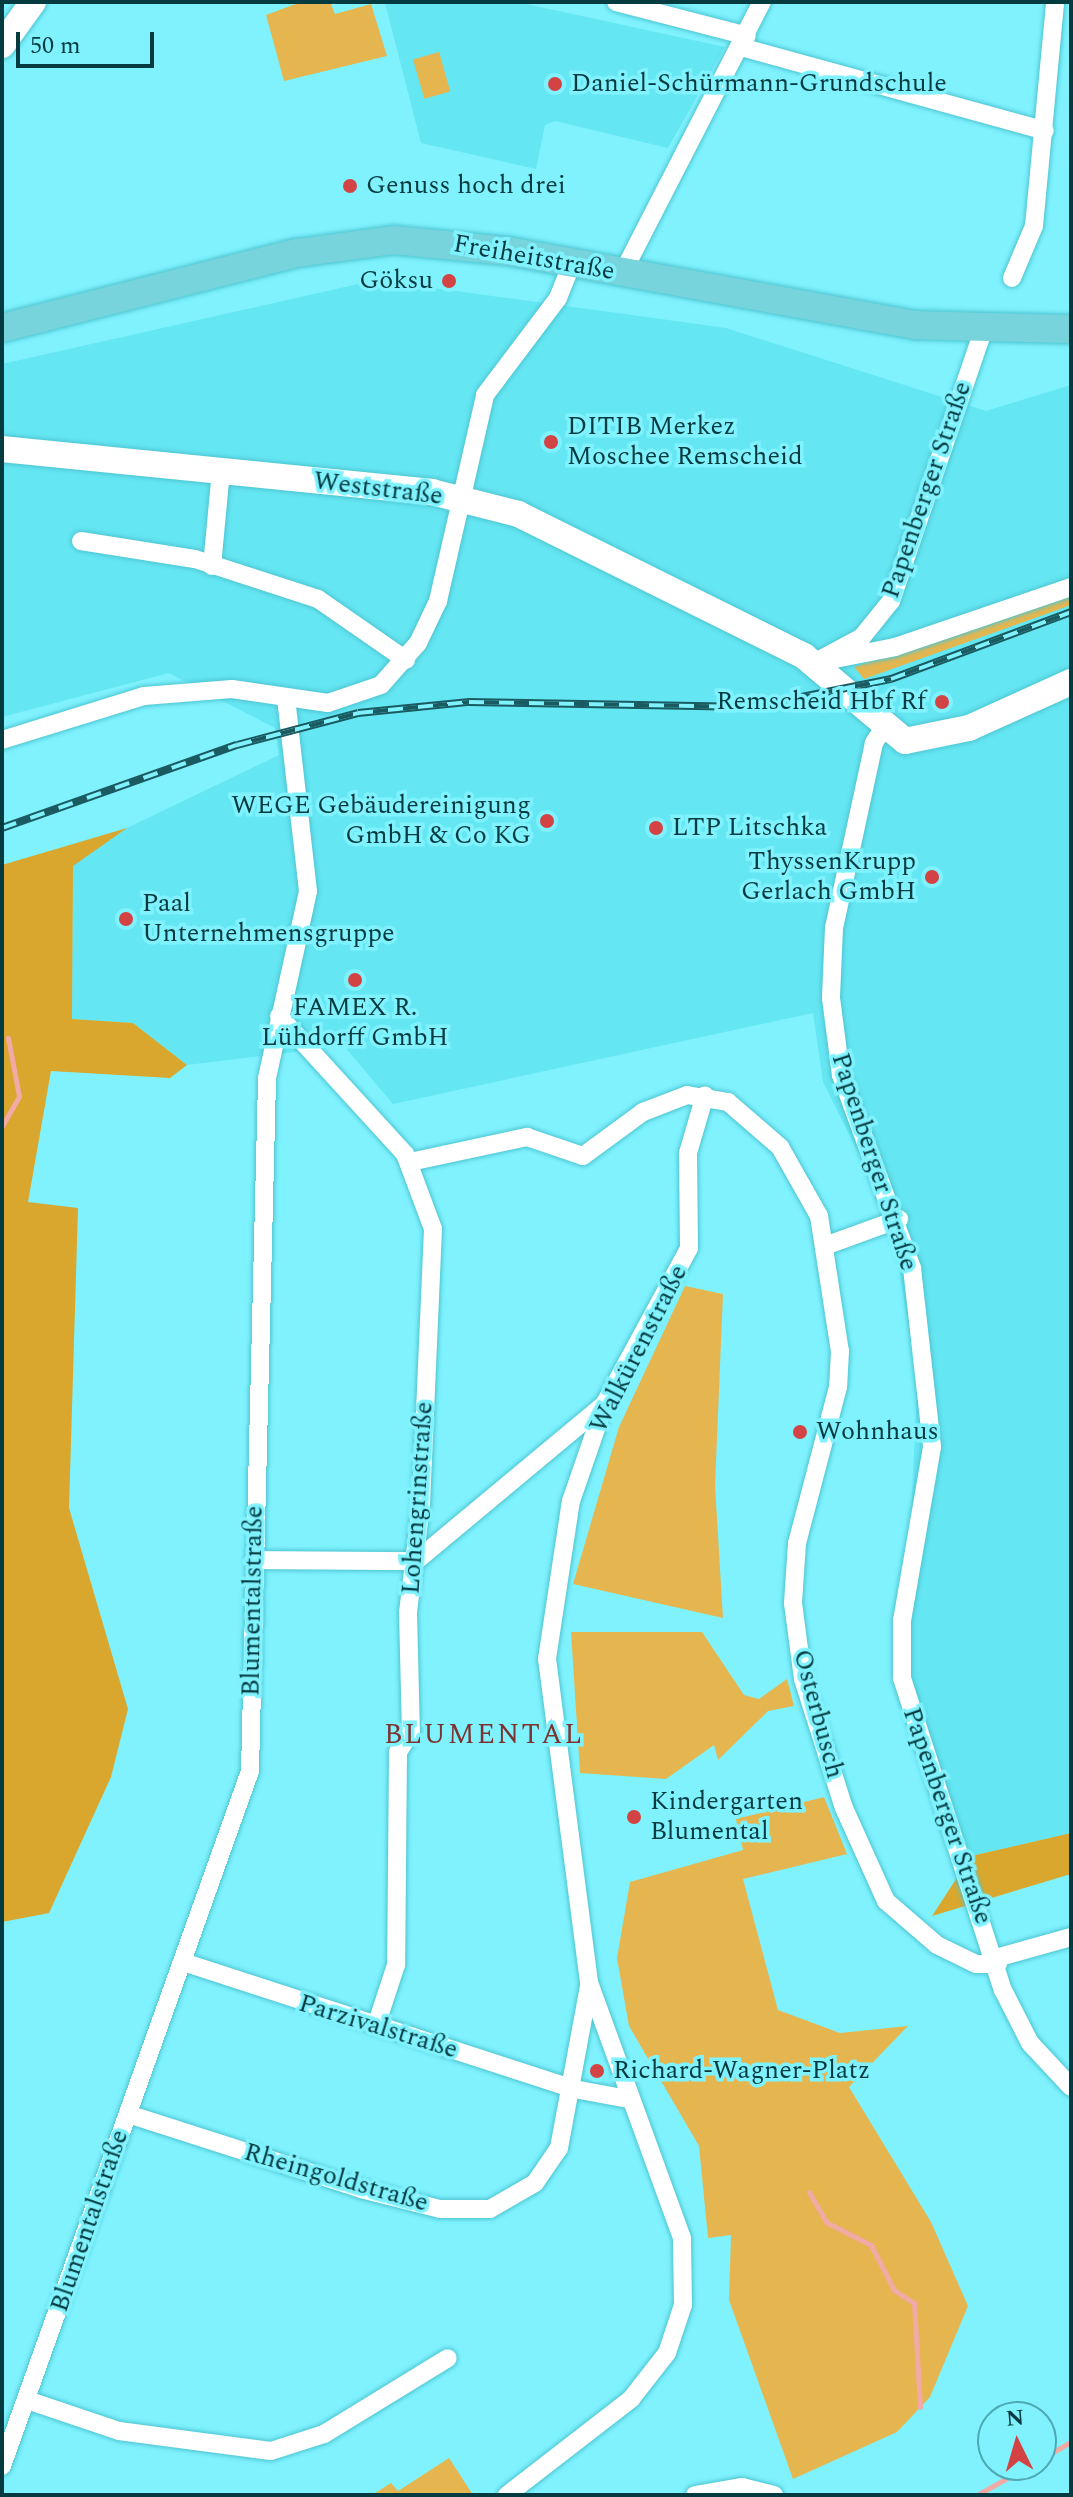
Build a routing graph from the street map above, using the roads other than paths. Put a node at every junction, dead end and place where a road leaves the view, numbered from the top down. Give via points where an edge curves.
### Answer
1 (33, 2) edge
2 (616, 2) edge
3 (762, 2) edge
4 (1055, 2) edge
5 (744, 41) junction
6 (2, 45) edge
7 (1045, 131) junction
8 (572, 264) junction
9 (622, 274) junction
10 (1012, 278) dead end
11 (2, 328) edge
12 (1071, 329) edge
13 (983, 330) junction
14 (2, 449) edge
15 (221, 471) junction
16 (465, 501) junction
17 (81, 541) dead end
18 (212, 566) junction
19 (1071, 587) edge
20 (406, 660) junction
21 (814, 663) junction
22 (1071, 682) edge
23 (286, 699) junction
24 (883, 729) junction
25 (2, 740) edge
26 (279, 1016) junction
27 (705, 1095) junction
28 (410, 1162) junction
29 (899, 1219) junction
30 (825, 1246) junction
31 (605, 1403) junction
32 (254, 1560) junction
33 (416, 1561) junction
34 (1071, 1937) edge
35 (997, 1961) junction
36 (183, 1962) junction
37 (589, 1982) junction
38 (376, 2026) junction
39 (1071, 2087) edge
40 (574, 2089) junction
41 (628, 2099) junction
42 (128, 2114) junction
43 (448, 2358) dead end
44 (27, 2400) junction
45 (2, 2466) edge
46 (507, 2495) edge
47 (695, 2495) edge
48 (774, 2495) edge

1 - 6 street
2 - 5 street
3 - 5 street
4 - 7 street
5 - 7 street
5 - 9 street
7 - 10 street via 1034,226
8 - 9 main road, Freiheitstraße
8 - 11 main road, Freiheitstraße via 437,241 362,242
8 - 16 street via 558,298 485,395
9 - 13 main road, Freiheitstraße via 796,309
12 - 13 main road, Freiheitstraße
13 - 21 street, Papenberger Straße via 891,601 862,637
14 - 15 street, Weststraße
15 - 16 street, Weststraße
15 - 18 street
16 - 20 street via 438,601
16 - 21 street, Weststraße via 586,544
17 - 18 street
18 - 20 street via 318,599
19 - 21 street via 895,647
20 - 23 street via 381,685 350,699
21 - 24 street, Weststraße
22 - 24 street via 940,737 905,741
23 - 25 street via 232,689 144,696
23 - 26 street, Blumentalstraße via 308,891
24 - 29 street, Papenberger Straße via 874,743 834,928 831,1007 841,1075
26 - 28 street, Lohengrinstraße
26 - 32 street, Blumentalstraße via 267,1078
27 - 28 street via 670,1099 583,1156 527,1137
27 - 30 street, Osterbusch via 751,1117 780,1147 819,1216
27 - 31 street, Walkürenstraße via 688,1153 689,1248
28 - 33 street, Lohengrinstraße via 433,1229
29 - 30 street
29 - 35 street, Papenberger Straße via 912,1268 932,1447 902,1620 902,1678
30 - 35 street, Osterbusch via 838,1387 797,1543 793,1603 803,1679 844,1808 886,1901 937,1945 976,1964
31 - 33 street
31 - 37 street, Walkürenstraße via 571,1501 547,1659
32 - 33 street
32 - 36 street, Blumentalstraße via 250,1771
33 - 38 street, Lohengrinstraße via 406,1656 413,1679 411,1732 398,1752 396,1965
34 - 35 street
35 - 39 street, Papenberger Straße via 1030,2043
36 - 38 street, Parzivalstraße
36 - 42 street, Blumentalstraße
37 - 40 street, Walkürenstraße
37 - 41 street, Walkürenstraße
38 - 40 street, Parzivalstraße
40 - 41 street
40 - 42 street, Rheingoldstraße via 547,2169 507,2203 473,2211 361,2189
41 - 46 street, Walkürenstraße via 684,2246 678,2323 667,2353 631,2399
42 - 44 street, Blumentalstraße
43 - 44 street via 324,2434 271,2451 119,2431
44 - 45 street, Blumentalstraße
47 - 48 street via 742,2487

